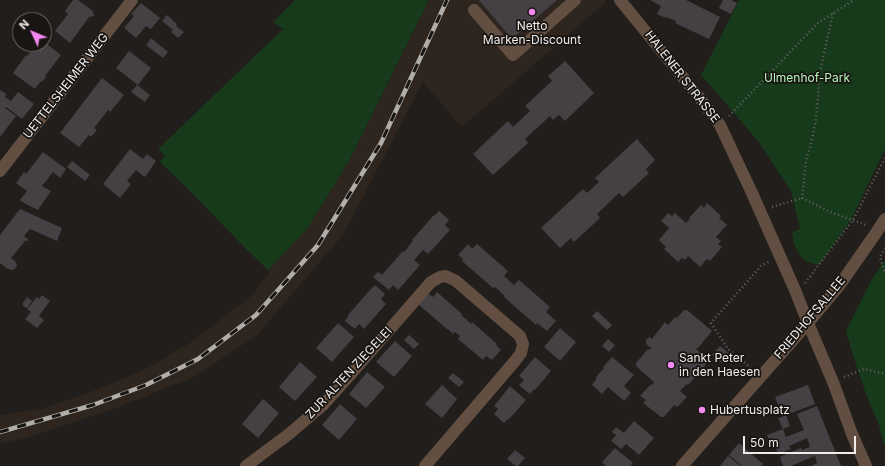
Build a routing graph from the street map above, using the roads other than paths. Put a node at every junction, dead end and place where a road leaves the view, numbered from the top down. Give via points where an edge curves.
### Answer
1 (132, 0) edge
2 (575, 0) edge
3 (624, 1) edge
4 (474, 10) dead end
5 (0, 171) edge
6 (885, 219) edge
7 (808, 323) junction
8 (247, 466) edge
9 (425, 466) edge
10 (682, 466) edge
11 (866, 466) edge

1 - 5 street, UETTELSHEIMER WEG
2 - 4 street via 513,55
3 - 7 street, HALENER STRASSE via 720,125 760,210
6 - 7 street, FRIEDHOFSALLEE via 838,286
7 - 10 street, FRIEDHOFSALLEE
7 - 11 street, HALENER STRASSE
8 - 9 street, ZUR ALTEN ZIEGELEI via 323,405 430,282 446,276 456,281 520,336 523,344 521,353 515,361

